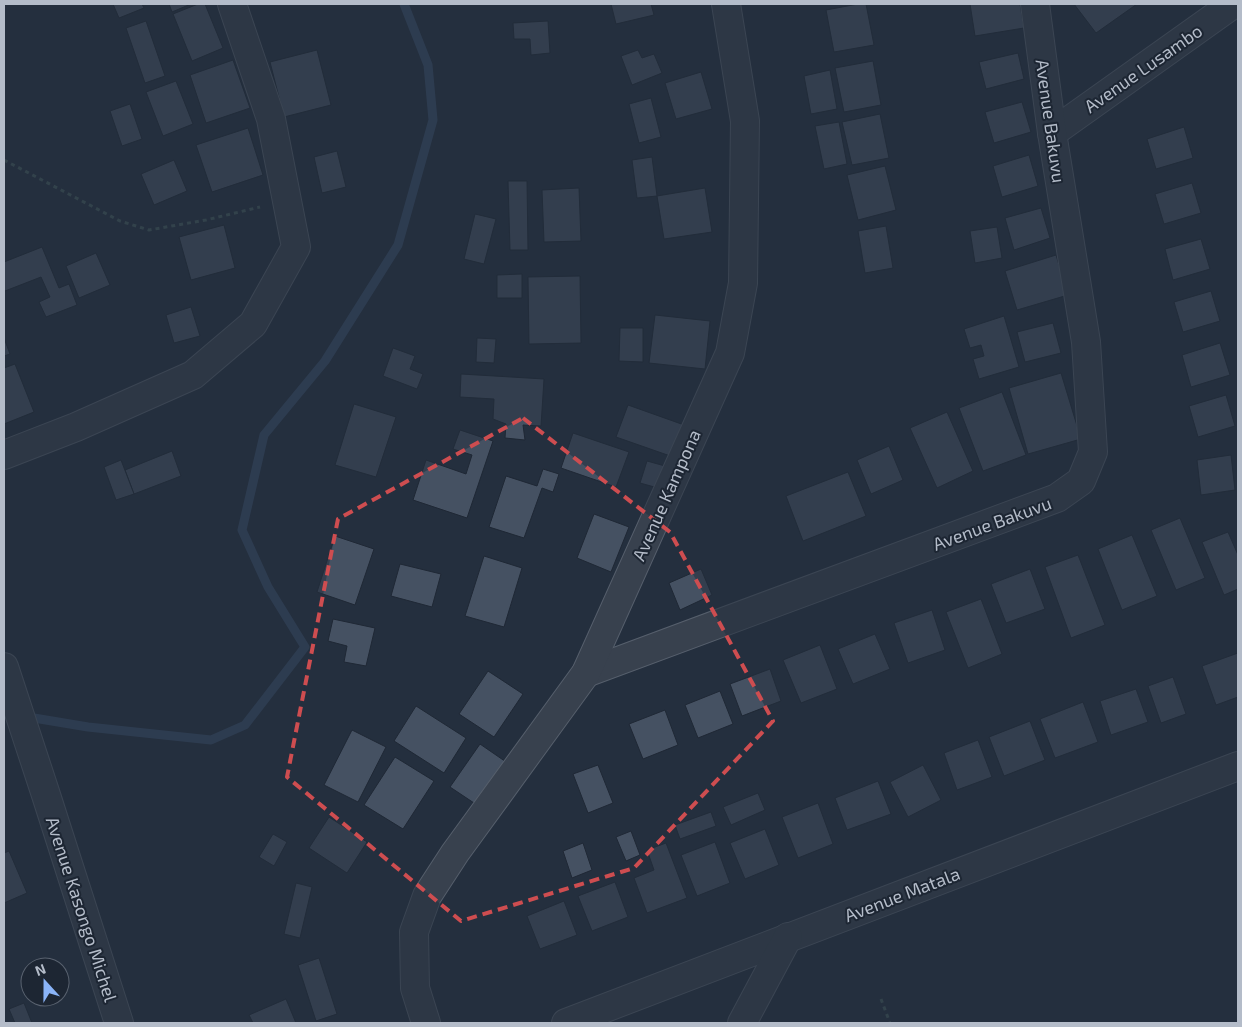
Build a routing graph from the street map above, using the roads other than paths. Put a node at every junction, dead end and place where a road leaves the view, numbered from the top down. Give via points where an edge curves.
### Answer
1 (232, 4) edge
2 (726, 4) edge
3 (1035, 4) edge
4 (1234, 4) edge
5 (1052, 133) junction
6 (4, 456) edge
7 (4, 667) edge
8 (586, 673) junction
9 (1238, 766) edge
10 (788, 938) junction
11 (118, 1023) edge
12 (426, 1023) edge
13 (566, 1023) edge
14 (742, 1023) edge

1 - 6 street via 271,119 296,247 253,324 193,376
2 - 8 street, Avenue Kampona via 745,121 743,283 730,353
3 - 5 street, Avenue Bakuvu
4 - 5 street, Avenue Lusambo
5 - 8 street, Avenue Bakuvu via 1086,342 1093,452 1081,481 1057,498
7 - 11 street, Avenue Kasongo Michel
8 - 12 street, Avenue Kampona via 426,896 414,932 415,988
9 - 10 street, Avenue Matala
10 - 13 street, Avenue Matala
10 - 14 street

